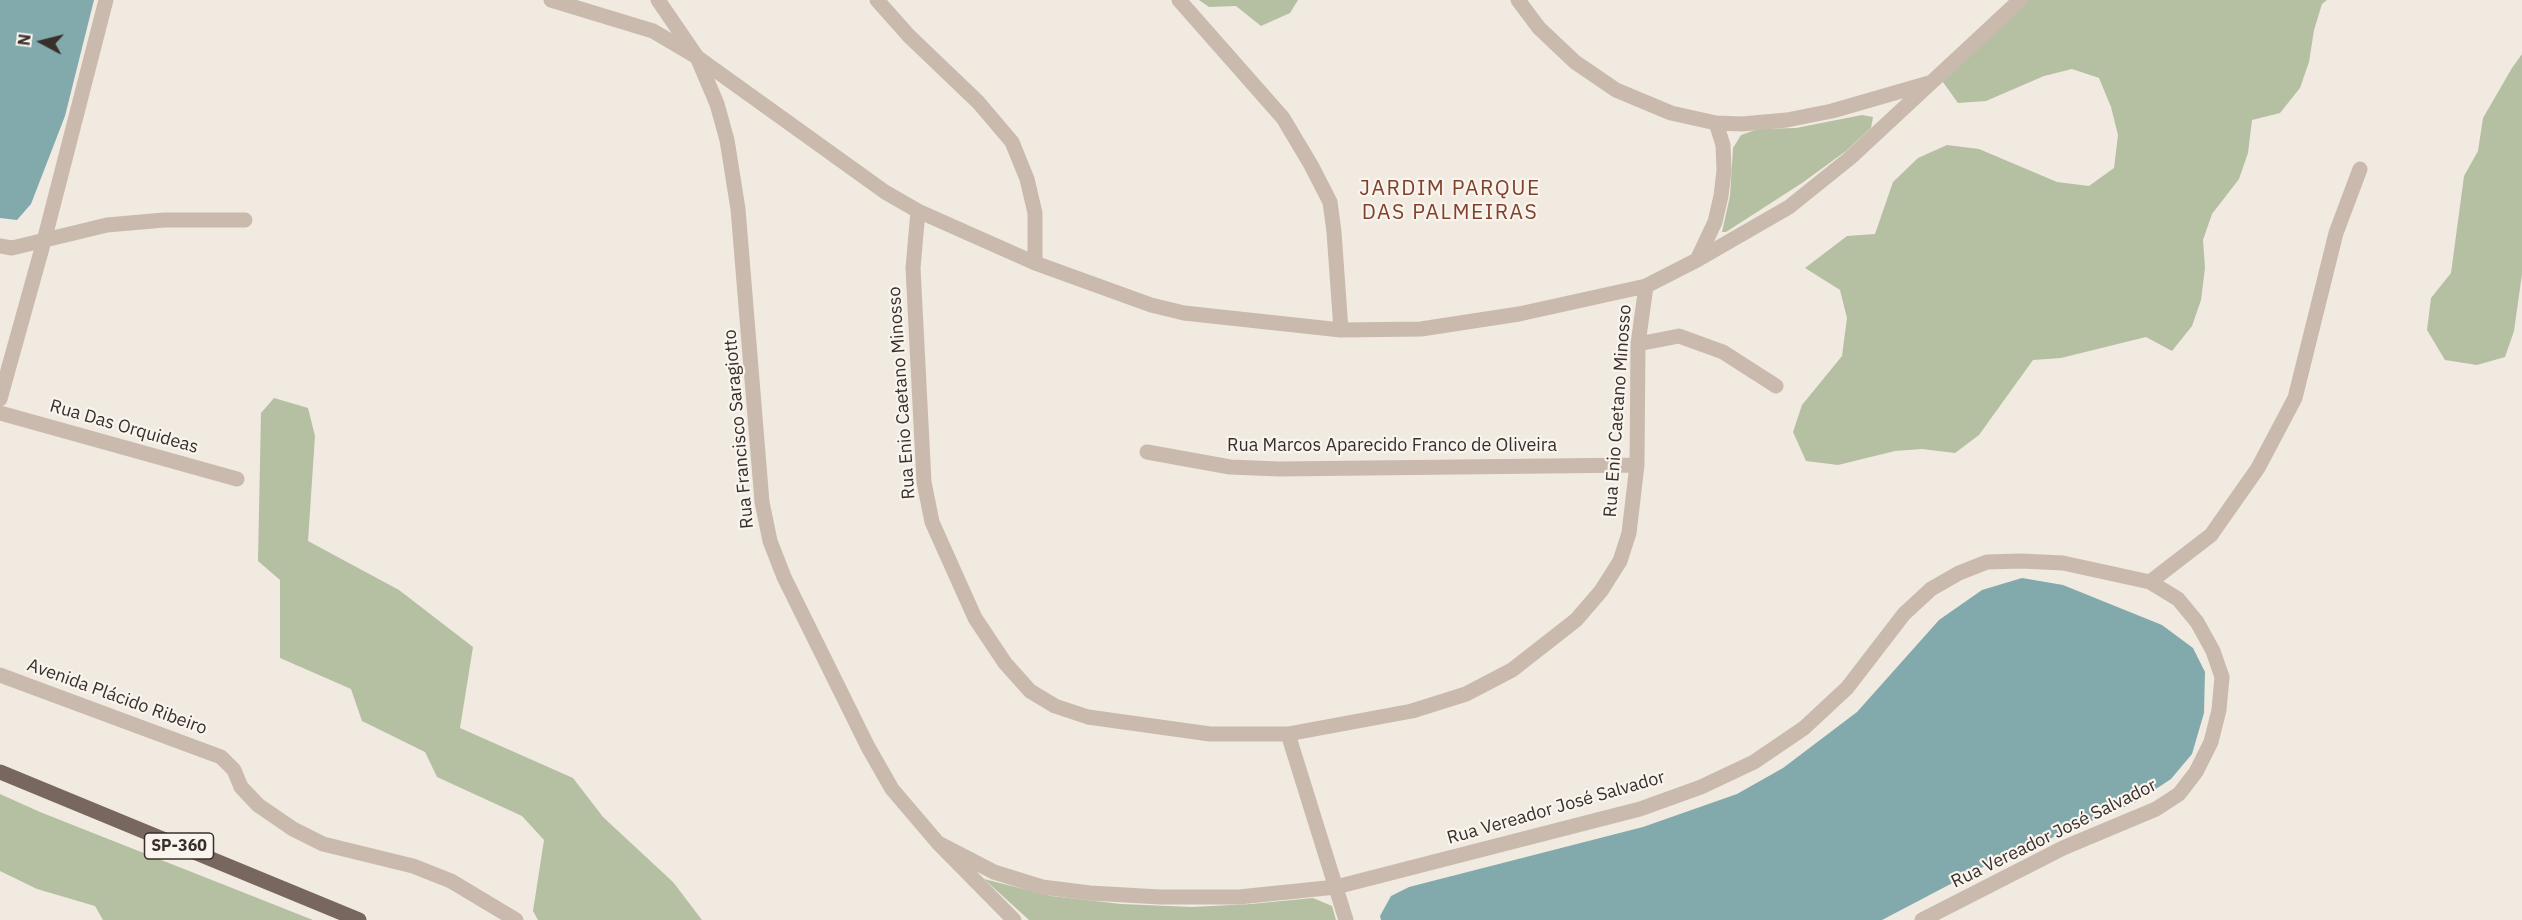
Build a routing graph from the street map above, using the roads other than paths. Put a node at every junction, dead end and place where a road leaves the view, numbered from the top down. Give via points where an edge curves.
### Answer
1 (106, 0) edge
2 (551, 0) edge
3 (658, 0) edge
4 (877, 0) edge
5 (1179, 0) edge
6 (1518, 0) edge
7 (2020, 0) edge
8 (697, 57) junction
9 (1931, 82) junction
10 (1716, 123) junction
11 (2360, 169) dead end
12 (918, 212) junction
13 (245, 220) dead end
14 (44, 241) junction
15 (0, 246) edge
16 (1697, 260) junction
17 (1035, 263) junction
18 (1646, 286) junction
19 (1341, 330) junction
20 (1638, 344) junction
21 (1776, 386) dead end
22 (0, 399) edge
23 (0, 413) edge
24 (1147, 452) dead end
25 (1637, 465) junction
26 (237, 478) dead end
27 (2150, 582) junction
28 (0, 675) edge
29 (1288, 734) junction
30 (0, 772) edge
31 (938, 843) junction
32 (1336, 887) junction
33 (358, 920) edge
34 (516, 920) edge
35 (1014, 920) edge
36 (1346, 920) edge
37 (1923, 920) edge

1 - 14 street
2 - 8 street via 653,32
3 - 8 street
4 - 17 street via 1012,142 1028,179 1035,213
5 - 19 street via 1283,118 1330,202
6 - 10 street via 1539,28 1575,62 1616,90 1671,113
7 - 9 street
8 - 12 street via 847,167
8 - 31 street, Rua Francisco Saragiotto via 727,140 738,209 762,502 770,541 867,747 892,789
9 - 10 street via 1787,120
9 - 16 street via 1850,159 1789,207
10 - 16 street via 1723,145 1721,196 1715,222
11 - 27 street via 2336,234 2295,398 2258,468 2211,535
12 - 17 street
12 - 29 street, Rua Enio Caetano Minosso via 913,268 924,482 932,522 975,618 1005,663 1030,690 1055,706 1088,717 1210,734
13 - 14 street via 107,225
14 - 15 street via 12,248
14 - 22 street
16 - 18 street
17 - 19 street via 1184,313
18 - 19 street via 1443,326
18 - 20 street, Rua Enio Caetano Minosso
20 - 21 street via 1679,336 1723,352
20 - 25 street, Rua Enio Caetano Minosso
23 - 26 street, Rua Das Orquideas
24 - 25 street, Rua Marcos Aparecido Franco de Oliveira via 1230,467 1279,469
25 - 29 street, Rua Enio Caetano Minosso via 1629,533 1620,561 1576,620 1512,670 1466,694 1412,711
27 - 32 street, Rua Vereador José Salvador via 2063,563 1987,562 1931,589 1904,614 1847,688 1804,728 1754,762 1640,809
27 - 37 street, Rua Vereador José Salvador via 2178,599 2197,622 2222,677 2214,731 2196,772 2179,795 2156,809 2063,848
28 - 34 street, Avenida Plácido Ribeiro via 221,757 258,805 293,829 323,844 413,866 451,881
29 - 32 street
30 - 33 main road, SP-360
31 - 32 street, Rua Vereador José Salvador via 994,872 1042,887 1090,893 1239,897
31 - 35 street, Rua Francisco Saragiotto
32 - 36 street

